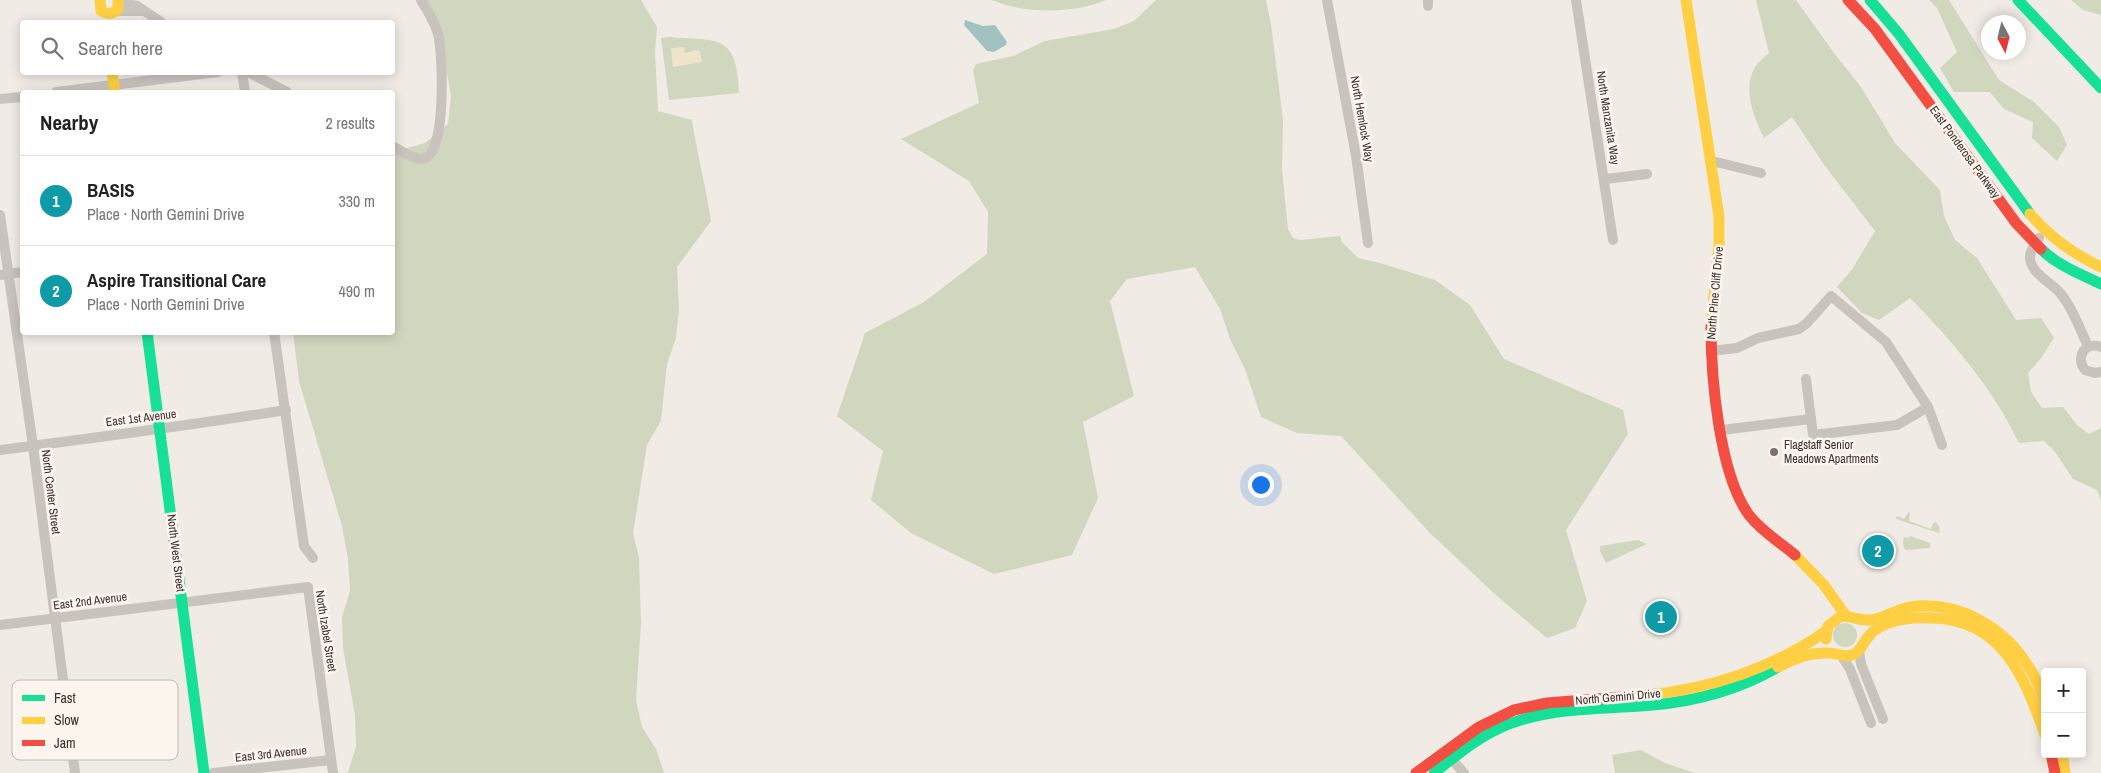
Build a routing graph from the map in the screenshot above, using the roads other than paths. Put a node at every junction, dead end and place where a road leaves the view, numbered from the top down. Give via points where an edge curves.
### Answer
1 (421, 0) edge
2 (1327, 0) edge
3 (1576, 0) edge
4 (1686, 0) edge
5 (1848, 0) edge
6 (1870, 0) edge
7 (2018, 0) edge
8 (108, 9) edge
9 (158, 20) edge
10 (112, 75) edge
11 (200, 75) edge
12 (242, 75) edge
13 (254, 75) edge
14 (2101, 88) edge
15 (114, 89) edge
16 (95, 90) edge
17 (245, 90) edge
18 (283, 90) edge
19 (20, 96) edge
20 (0, 99) edge
21 (395, 148) edge
22 (1712, 161) junction
23 (1761, 172) dead end
24 (1647, 174) dead end
25 (1605, 179) junction
26 (0, 215) edge
27 (2044, 231) junction
28 (1613, 240) dead end
29 (1368, 242) dead end
30 (2035, 244) junction
31 (2101, 266) edge
32 (20, 272) edge
33 (5, 275) edge
34 (2101, 284) edge
35 (147, 335) edge
36 (274, 335) edge
37 (2088, 346) junction
38 (2101, 346) edge
39 (1711, 351) junction
40 (2101, 372) edge
41 (1806, 379) dead end
42 (1928, 407) junction
43 (286, 410) junction
44 (1811, 419) junction
45 (160, 430) junction
46 (1722, 430) junction
47 (1942, 445) dead end
48 (33, 446) junction
49 (0, 450) edge
50 (314, 558) dead end
51 (1820, 582) junction
52 (182, 602) junction
53 (1846, 616) junction
54 (54, 618) junction
55 (1858, 619) junction
56 (0, 625) edge
57 (1827, 628) junction
58 (1866, 641) junction
59 (1859, 652) junction
60 (1838, 654) junction
61 (62, 680) edge
62 (2041, 695) edge
63 (1883, 719) dead end
64 (1871, 723) dead end
65 (2041, 724) edge
66 (1448, 755) junction
67 (2052, 758) edge
68 (2063, 758) edge
69 (73, 760) edge
70 (331, 760) junction
71 (75, 773) edge
72 (204, 773) edge
73 (213, 773) edge
74 (333, 773) edge
75 (1416, 773) edge
76 (1434, 773) edge
77 (1464, 773) edge
78 (2055, 773) edge
79 (2065, 773) edge

1 - 21 street via 439,34 441,120 433,152 427,158 418,159
2 - 29 street, North Hemlock Way via 1356,156
3 - 25 street, North Manzanita Way
4 - 22 street, North Pine Cliff Drive
5 - 30 street, East Ponderosa Parkway via 1875,29
6 - 27 street, East Ponderosa Parkway via 1899,34
7 - 14 street
8 - 9 street via 142,11
10 - 15 street
11 - 15 street
12 - 17 street
13 - 18 street
15 - 16 street
19 - 20 street
22 - 23 street
22 - 39 street, North Pine Cliff Drive via 1720,237
24 - 25 street
25 - 28 street, North Manzanita Way
26 - 33 street, North Center Street
27 - 30 street
27 - 31 street, East Ponderosa Parkway via 2080,258
30 - 34 street, East Ponderosa Parkway via 2048,256
30 - 37 street via 2030,258 2032,265 2060,293
32 - 33 street
33 - 48 street, North Center Street
35 - 45 street, North West Street
36 - 43 street
37 - 38 street
37 - 40 street via 2081,354 2082,365 2090,372
39 - 42 street via 1737,348 1758,338 1799,329 1831,296 1886,342
39 - 46 street, North Pine Cliff Drive
41 - 44 street
42 - 44 street via 1897,425 1813,435
42 - 47 street
43 - 45 street, East 1st Avenue
43 - 50 street via 304,546
44 - 46 street
45 - 48 street, East 1st Avenue
45 - 52 street, North West Street
46 - 51 street, North Pine Cliff Drive via 1735,491 1744,509 1764,532 1799,557
48 - 49 street, East 1st Avenue
48 - 54 street, North Center Street
51 - 53 street, North Pine Cliff Drive
51 - 57 street, North Pine Cliff Drive via 1828,612
52 - 54 street, East 2nd Avenue
52 - 70 street, North Izabel Street via 308,587
52 - 72 street, North West Street
53 - 55 street
53 - 57 street, North Gemini Drive via 1836,618
54 - 56 street, East 2nd Avenue
54 - 61 street, North Center Street
55 - 58 street via 1865,629
55 - 62 street via 1870,620 1909,607 1927,605 1968,614 1991,627 2016,649 2028,665
57 - 60 street via 1827,643
57 - 66 street, North Gemini Drive via 1802,648 1740,675 1698,687 1547,703 1514,710 1479,727
58 - 59 street
58 - 65 street via 1875,630 1904,619 1930,617 1957,621 1981,630 2002,647 2019,669
59 - 60 street, North Gemini Drive
59 - 63 street
60 - 64 street via 1850,669
60 - 66 street, North Gemini Drive via 1799,657 1752,681 1690,700 1542,714 1519,720
66 - 75 street, North Gemini Drive
66 - 76 street, North Gemini Drive
66 - 77 street
67 - 78 street
68 - 79 street
69 - 71 street, North Center Street
70 - 73 street, East 3rd Avenue
70 - 74 street, North Izabel Street

